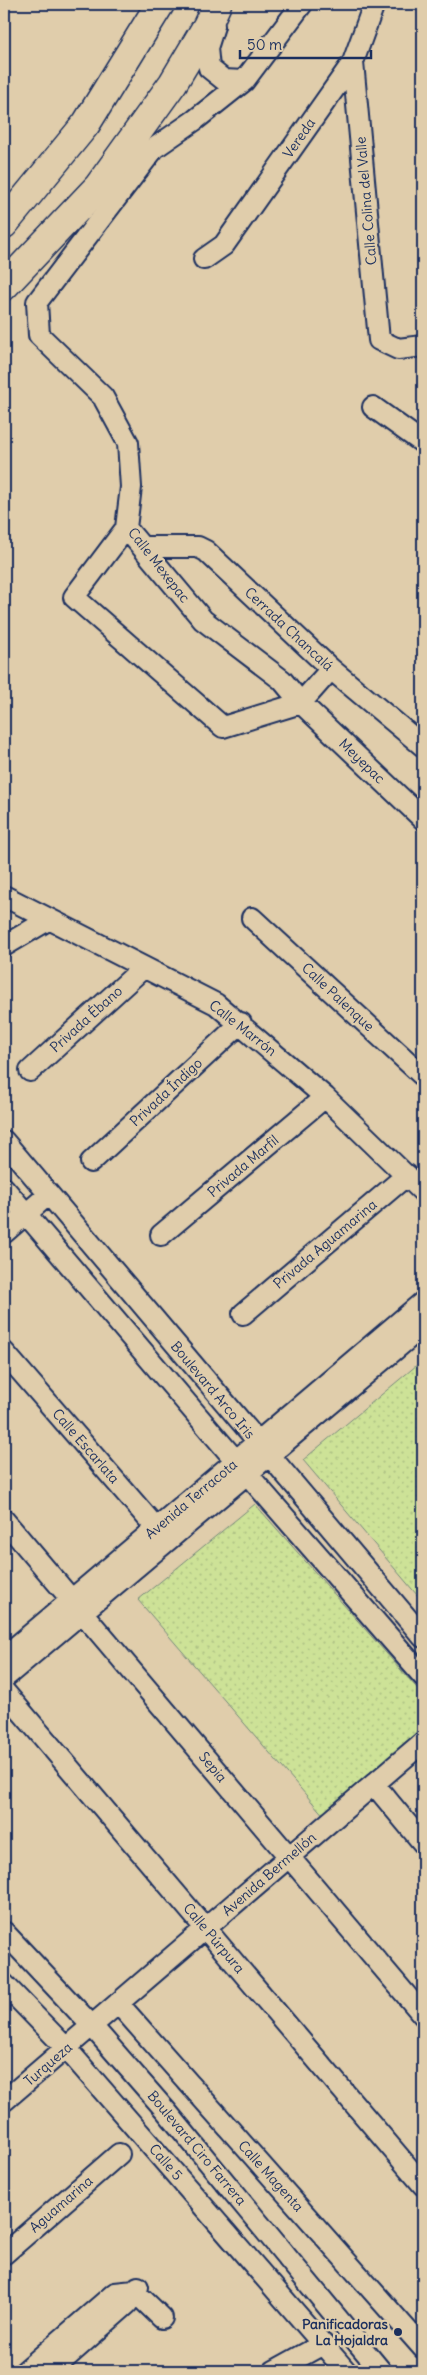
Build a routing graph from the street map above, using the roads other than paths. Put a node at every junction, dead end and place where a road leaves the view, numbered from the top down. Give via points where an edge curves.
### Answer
1 (160, 4) edge
2 (217, 4) edge
3 (221, 4) edge
4 (302, 4) edge
5 (374, 4) edge
6 (353, 62) junction
7 (244, 81) junction
8 (153, 150) junction
9 (98, 187) junction
10 (4, 224) edge
11 (204, 259) dead end
12 (4, 286) edge
13 (423, 346) edge
14 (373, 407) dead end
15 (423, 443) edge
16 (126, 528) junction
17 (142, 547) junction
18 (331, 669) junction
19 (301, 703) junction
20 (423, 746) edge
21 (423, 818) edge
22 (4, 896) edge
23 (252, 918) dead end
24 (48, 920) junction
25 (4, 946) edge
26 (143, 968) junction
27 (240, 1023) junction
28 (418, 1064) edge
29 (30, 1070) dead end
30 (325, 1097) junction
31 (4, 1141) edge
32 (91, 1162) dead end
33 (407, 1175) junction
34 (4, 1188) edge
35 (423, 1192) edge
36 (48, 1194) junction
37 (26, 1214) junction
38 (4, 1233) edge
39 (161, 1235) dead end
40 (423, 1302) edge
41 (243, 1314) dead end
42 (423, 1326) edge
43 (4, 1352) edge
44 (263, 1449) junction
45 (242, 1467) junction
46 (4, 1520) edge
47 (162, 1534) junction
48 (77, 1606) junction
49 (423, 1637) edge
50 (4, 1657) edge
51 (423, 1676) edge
52 (4, 1678) edge
53 (4, 1691) edge
54 (423, 1742) edge
55 (374, 1784) junction
56 (423, 1843) edge
57 (289, 1857) junction
58 (205, 1928) junction
59 (4, 1932) edge
60 (4, 1984) edge
61 (118, 2004) junction
62 (423, 2015) edge
63 (92, 2026) junction
64 (66, 2048) junction
65 (4, 2101) edge
66 (119, 2154) dead end
67 (423, 2186) edge
68 (4, 2254) edge
69 (136, 2289) junction
70 (162, 2318) dead end
71 (323, 2344) junction
72 (423, 2348) edge
73 (25, 2371) edge
74 (51, 2371) edge
75 (274, 2371) edge
76 (346, 2371) edge
77 (381, 2371) edge

1 - 10 highway via 86,124
2 - 9 highway via 173,83
3 - 7 street via 207,48 209,68 224,80
4 - 7 street
5 - 6 street, Vereda
6 - 11 street, Vereda via 224,245
6 - 13 street, Calle Colina del Valle via 379,340 398,348
7 - 8 street
8 - 9 street
8 - 16 street, Calle Mexepac via 37,302 39,335 103,397 128,443 132,488
9 - 12 highway
14 - 15 street
16 - 17 street, Calle Mexepac
16 - 19 street via 74,597 223,727
17 - 18 street, Cerrada Chancalá via 198,547 206,551
17 - 19 street, Calle Mexepac via 203,620 282,680
18 - 19 street
18 - 20 street, Cerrada Chancalá
19 - 21 street, Meyepac
22 - 24 street, Calle Marrón
23 - 28 street, Calle Palenque
24 - 25 street
24 - 26 street, Calle Marrón
26 - 27 street, Calle Marrón via 216,1004
26 - 29 street, Privada Ébano
27 - 30 street, Calle Marrón
27 - 32 street, Privada Índigo
30 - 33 street, Calle Marrón
30 - 39 street, Privada Marfil
31 - 36 street, Boulevard Arco Iris
33 - 35 street, Calle Marrón
33 - 41 street, Privada Aguamarina
34 - 37 street, Boulevard Arco Iris
36 - 37 street
36 - 44 street, Boulevard Arco Iris
37 - 38 street
37 - 45 street, Boulevard Arco Iris
40 - 44 street, Avenida Terracota
42 - 44 street, Avenida Terracota
43 - 47 street, Calle Escarlata
44 - 45 street, Avenida Terracota
44 - 49 street, Boulevard Arco Iris
45 - 47 street, Avenida Terracota
45 - 51 street, Boulevard Arco Iris
46 - 48 street, Sepia
47 - 48 street, Avenida Terracota
48 - 50 street, Avenida Terracota
48 - 52 street, Avenida Terracota
48 - 57 street, Sepia
53 - 58 street, Calle Púrpura
54 - 55 street, Avenida Bermellón
55 - 56 street
55 - 57 street, Avenida Bermellón
57 - 58 street, Avenida Bermellón
57 - 62 street, Sepia
58 - 61 street, Avenida Bermellón
58 - 67 street, Calle Púrpura
59 - 63 street, Boulevard Ciro Farrera
60 - 64 street, Calle 5
61 - 63 street, Avenida Bermellón
61 - 72 street, Calle Magenta
63 - 64 street, Turqueza
63 - 77 street, Boulevard Ciro Farrera
64 - 65 street, Turqueza
64 - 71 street, Calle 5
66 - 68 street, Aguamarina
69 - 70 street
69 - 73 street via 115,2293
69 - 74 street via 127,2304
71 - 75 street
71 - 76 street, Calle 5

